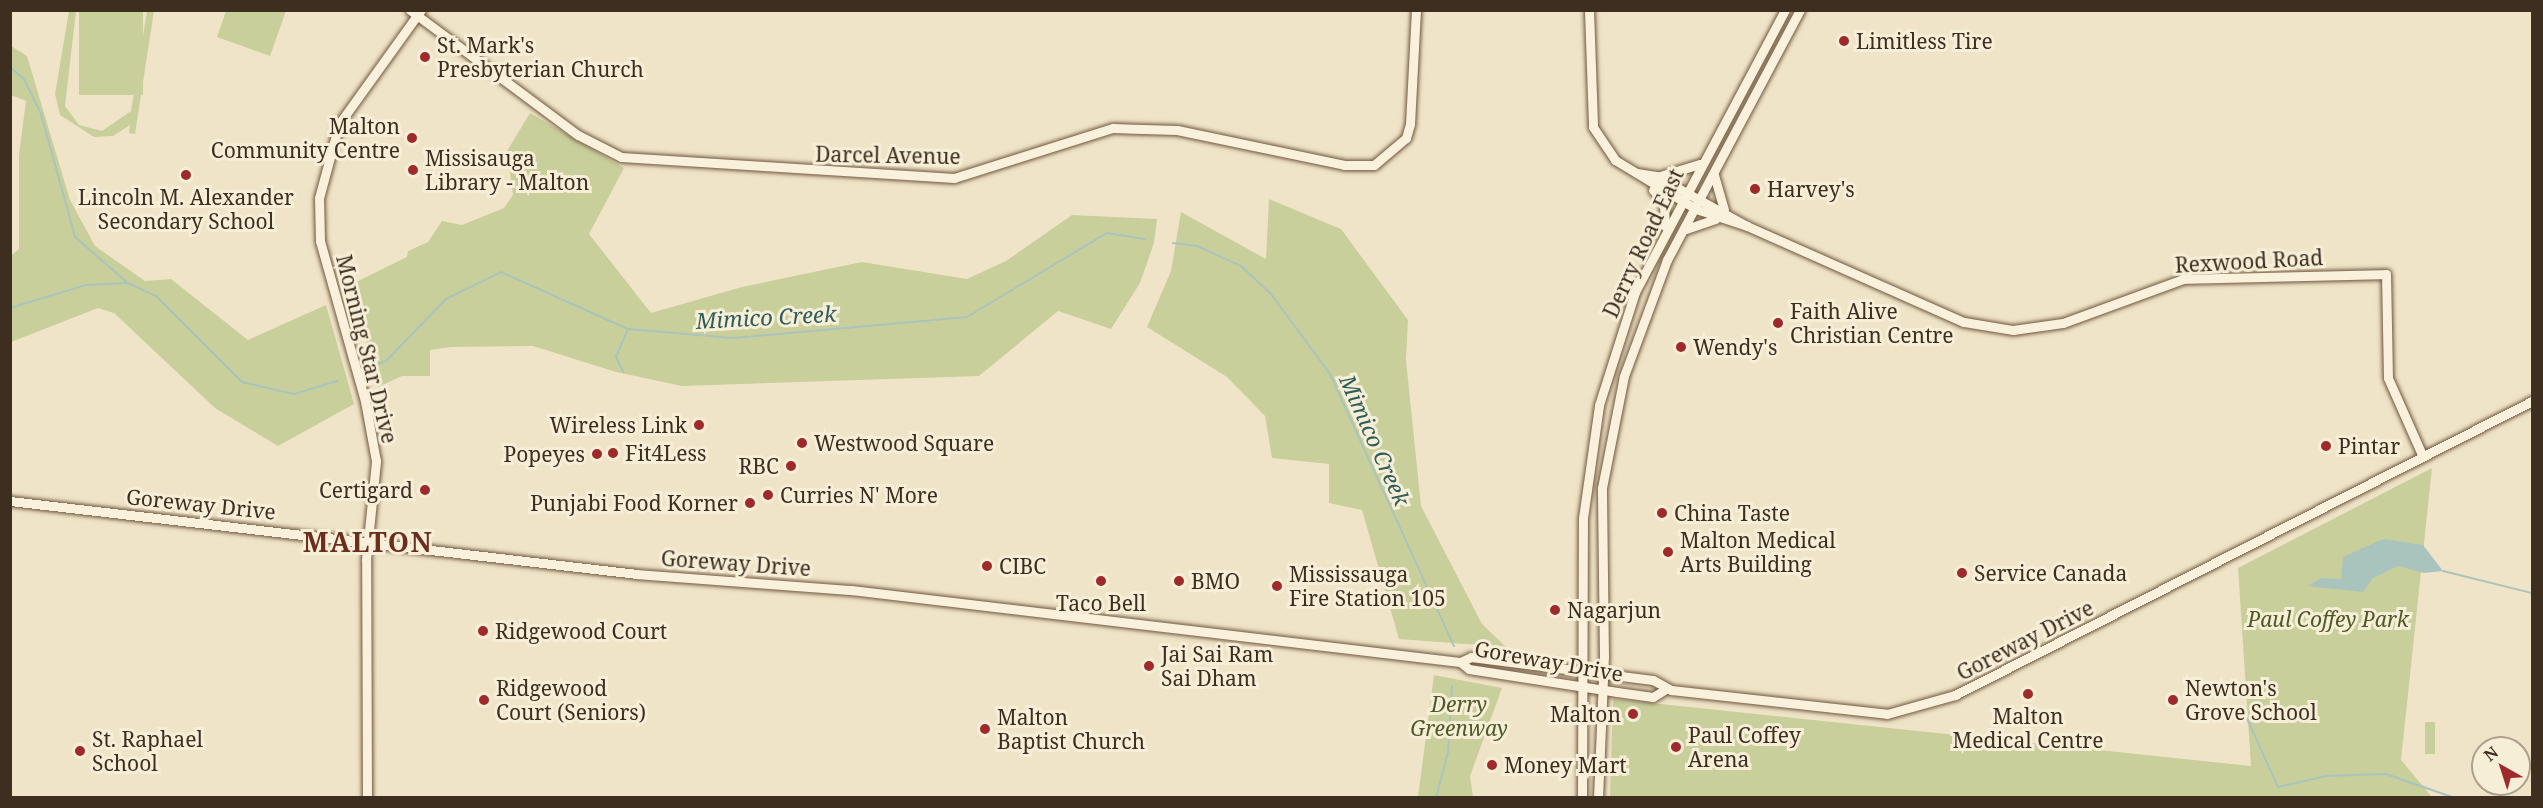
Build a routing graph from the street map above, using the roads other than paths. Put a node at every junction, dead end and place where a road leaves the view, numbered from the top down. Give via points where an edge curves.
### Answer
1 (1416, 10) edge
2 (1589, 10) edge
3 (1785, 10) edge
4 (1800, 10) edge
5 (416, 12) edge
6 (1702, 162) junction
7 (1634, 172) junction
8 (1714, 173) junction
9 (1656, 176) junction
10 (1650, 186) junction
11 (1686, 191) junction
12 (1701, 198) junction
13 (1680, 202) junction
14 (1696, 210) junction
15 (1724, 210) junction
16 (1720, 219) junction
17 (1747, 226) junction
18 (1665, 229) junction
19 (1684, 230) junction
20 (2532, 401) edge
21 (2423, 457) junction
22 (10, 501) edge
23 (368, 542) junction
24 (1460, 662) junction
25 (1584, 670) junction
26 (1603, 673) junction
27 (1583, 687) junction
28 (1666, 689) junction
29 (1602, 690) junction
30 (367, 798) edge
31 (1582, 798) edge
32 (1598, 798) edge

1 - 5 main road, Darcel Avenue via 1410,124 1406,138 1374,165 1344,165 1177,130 1113,128 954,178 621,157 578,135
2 - 7 main road, Rexwood Road via 1593,127 1601,145
3 - 6 main road, Derry Road East
4 - 8 main road, Derry Road East
5 - 23 main road, Morning Star Drive via 339,124 319,198 320,241 374,442 376,471
6 - 9 main road via 1683,173
6 - 11 main road, Derry Road East
7 - 9 main road, Rexwood Road
7 - 10 main road, Rexwood Road
8 - 12 main road, Derry Road East
8 - 15 main road
9 - 11 main road, Rexwood Road
10 - 13 main road, Rexwood Road
10 - 18 main road via 1664,202
11 - 12 main road, Rexwood Road
11 - 13 main road, Derry Road East
12 - 14 main road, Derry Road East
12 - 15 main road, Rexwood Road
13 - 14 main road, Rexwood Road
13 - 18 main road, Derry Road East
14 - 16 main road, Rexwood Road
14 - 19 main road, Derry Road East
15 - 17 main road, Rexwood Road
16 - 17 main road, Rexwood Road
16 - 19 main road
17 - 21 main road, Rexwood Road via 1964,322 2013,330 2063,323 2183,279 2386,274 2388,378
18 - 25 main road, Derry Road East via 1635,292 1599,405 1583,518
19 - 26 main road, Derry Road East via 1637,332 1610,441 1602,488
20 - 21 main road, Goreway Drive
21 - 28 main road, Goreway Drive via 1996,675 1916,709 1865,714
22 - 23 main road, Goreway Drive
23 - 24 main road, Goreway Drive via 648,575 851,590
23 - 30 main road, Morning Star Drive
24 - 25 main road, Goreway Drive via 1471,657
24 - 27 main road, Goreway Drive via 1469,669
25 - 26 main road, Goreway Drive
25 - 27 main road, Derry Road East
26 - 28 main road, Goreway Drive via 1653,680
26 - 29 main road, Derry Road East
27 - 29 main road, Goreway Drive
27 - 31 main road, Derry Road East
28 - 29 main road, Goreway Drive via 1653,697
29 - 32 main road, Derry Road East

